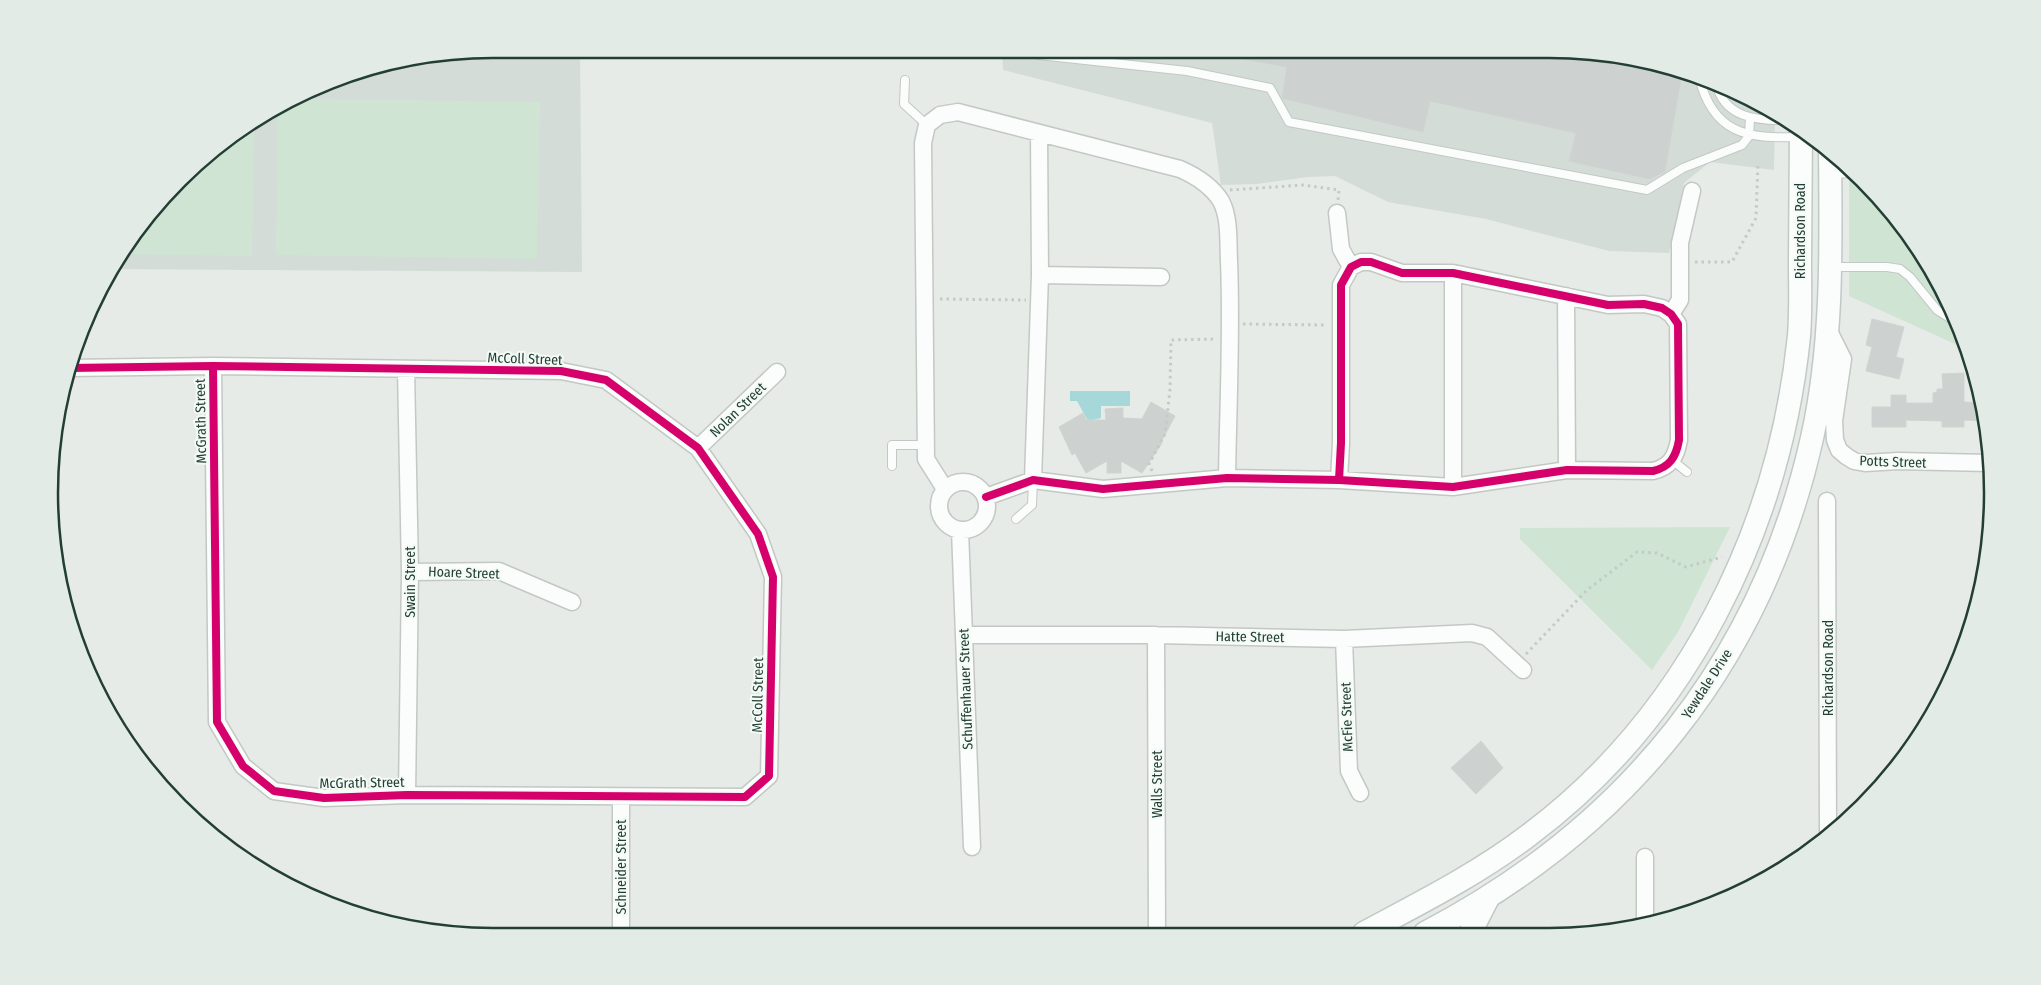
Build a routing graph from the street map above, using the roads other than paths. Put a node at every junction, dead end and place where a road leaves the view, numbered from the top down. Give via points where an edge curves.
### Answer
1 (1067, 58) edge
2 (905, 80) dead end
3 (1702, 86) edge
4 (1718, 92) edge
5 (1750, 118) junction
6 (927, 125) junction
7 (1782, 126) edge
8 (1790, 131) edge
9 (1039, 133) junction
10 (1749, 136) junction
11 (1799, 137) edge
12 (1830, 163) edge
13 (1692, 191) dead end
14 (1337, 213) road end
15 (1350, 267) junction
16 (1829, 267) junction
17 (1453, 272) junction
18 (1040, 275) junction
19 (1161, 277) dead end
20 (1566, 296) junction
21 (1671, 314) junction
22 (1946, 315) edge
23 (1827, 327) junction
24 (1799, 333) joint
25 (212, 366) junction
26 (76, 368) edge
27 (406, 369) junction
28 (777, 372) dead end
29 (926, 445) junction
30 (698, 448) junction
31 (1672, 460) junction
32 (1983, 463) edge
33 (892, 466) dead end
34 (1567, 470) junction
35 (1687, 472) dead end
36 (1227, 478) junction
37 (1033, 480) junction
38 (1338, 480) junction
39 (1453, 488) junction
40 (945, 489) junction
41 (986, 497) junction
42 (1827, 501) dead end
43 (1016, 519) dead end
44 (960, 530) junction
45 (410, 572) junction
46 (572, 602) dead end
47 (1156, 634) junction
48 (965, 635) junction
49 (1344, 639) junction
50 (1520, 666) road end
51 (768, 776) joint
52 (1360, 793) dead end
53 (407, 795) junction
54 (622, 798) junction
55 (1828, 826) edge
56 (972, 847) dead end
57 (1645, 857) dead end
58 (1488, 898) junction
59 (1645, 916) edge
60 (622, 928) edge
61 (1157, 928) edge
62 (1373, 928) edge
63 (1434, 928) edge
64 (1473, 928) edge

1 - 10 lane via 1187,71 1270,88 1288,122 1647,190 1683,168 1742,145
2 - 6 lane via 904,104
3 - 10 lane via 1718,119
4 - 5 lane via 1736,112
5 - 7 lane
5 - 10 lane
6 - 9 street via 940,115 958,112
6 - 29 street via 923,143
8 - 10 lane
9 - 18 street
9 - 36 street via 1180,169 1196,176 1221,202 1228,229
11 - 24 main road, Richardson Road
12 - 16 main road, Richardson Road
13 - 21 street via 1680,243 1680,300
14 - 15 street via 1341,249
15 - 17 street via 1371,262 1402,273
15 - 38 street via 1340,285 1341,444
16 - 22 lane via 1900,269
16 - 23 main road, Richardson Road
17 - 20 street
17 - 39 street
18 - 19 street
18 - 37 street
20 - 21 street via 1608,305 1644,304 1662,308
20 - 34 street
21 - 31 street via 1678,324 1679,440
23 - 32 street, Potts Street via 1844,359 1835,431 1839,450 1854,461 1864,463
23 - 58 main road, Yewdale Drive via 1812,437 1798,491 1770,573 1724,661 1697,702 1637,777 1594,818 1536,865
24 - 62 main road, Yewdale Drive via 1783,434 1752,536 1712,626 1665,697 1605,767 1529,835 1471,875
25 - 26 street, McColl Street
25 - 27 street, McColl Street
25 - 53 street, McGrath Street via 217,722 243,766 274,791 324,798
27 - 30 street, McColl Street via 561,371 606,380
27 - 45 street, Swain Street
28 - 30 street, Nolan Street
29 - 33 lane via 892,445
29 - 40 street via 926,459
30 - 51 street, McColl Street via 758,534 773,577
31 - 34 street via 1663,469 1653,472
31 - 35 lane
34 - 39 street
36 - 37 street via 1103,489
36 - 38 street
37 - 41 street
37 - 43 lane via 1032,505
38 - 39 street
40 - 41 street via 952,484 967,482
40 - 44 street via 938,511 946,524
41 - 44 street via 982,521 969,530
42 - 55 street, Richardson Road
44 - 48 street, Schuffenhauer Street
45 - 46 street, Hoare Street via 499,570
45 - 53 street, Swain Street
47 - 48 street, Hatte Street
47 - 49 street, Hatte Street
47 - 61 street, Walls Street
48 - 56 street, Schuffenhauer Street
49 - 50 street, Hatte Street via 1472,633 1487,637
49 - 52 street, McFie Street via 1350,771
51 - 54 street, McGrath Street via 745,797
53 - 54 street, McGrath Street
54 - 60 street, Schneider Street
57 - 59 street
58 - 63 main road, Yewdale Drive
58 - 64 main road

